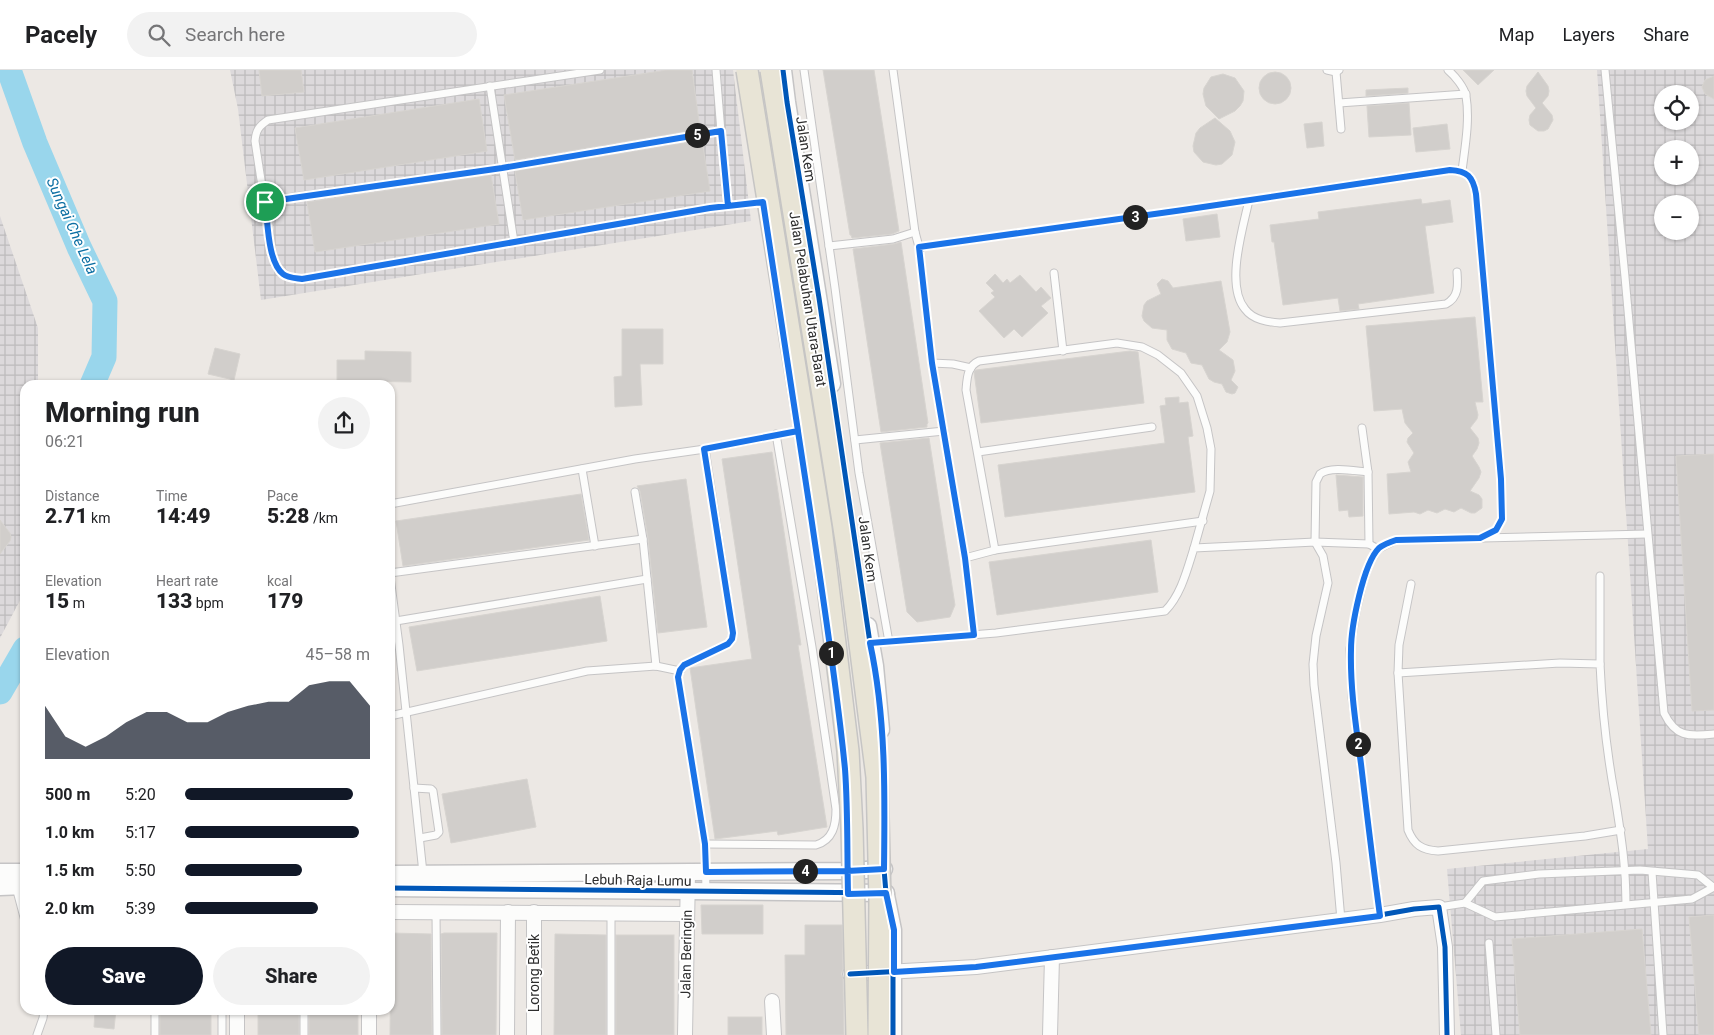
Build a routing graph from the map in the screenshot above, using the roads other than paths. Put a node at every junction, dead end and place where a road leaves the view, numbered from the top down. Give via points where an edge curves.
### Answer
1 (600, 70) edge
2 (716, 70) edge
3 (741, 70) edge
4 (747, 70) edge
5 (771, 70) edge
6 (784, 70) edge
7 (804, 70) edge
8 (893, 70) edge
9 (1327, 70) edge
10 (1448, 70) edge
11 (1605, 70) edge
12 (1338, 71) edge
13 (490, 86) junction
14 (1466, 94) junction
15 (1339, 103) junction
16 (1341, 129) dead end
17 (721, 131) junction
18 (502, 168) junction
19 (1462, 171) junction
20 (1249, 200) junction
21 (265, 202) junction
22 (763, 202) junction
23 (728, 206) junction
24 (915, 232) junction
25 (514, 242) junction
26 (829, 246) junction
27 (919, 247) junction
28 (1054, 272) dead end
29 (1457, 272) dead end
30 (1063, 351) junction
31 (932, 363) junction
32 (971, 368) junction
33 (1152, 427) dead end
34 (1362, 428) dead end
35 (798, 431) junction
36 (944, 431) junction
37 (776, 434) junction
38 (855, 440) junction
39 (704, 449) junction
40 (978, 452) junction
41 (582, 469) junction
42 (1368, 472) junction
43 (635, 492) dead end
44 (395, 503) edge
45 (1203, 521) junction
46 (1647, 534) junction
47 (1480, 538) junction
48 (643, 540) junction
49 (1315, 542) junction
50 (1369, 544) junction
51 (595, 546) junction
52 (1194, 548) junction
53 (1378, 549) junction
54 (995, 550) junction
55 (965, 558) junction
56 (395, 572) edge
57 (1600, 576) dead end
58 (647, 579) junction
59 (1411, 584) dead end
60 (395, 614) edge
61 (396, 621) junction
62 (974, 635) junction
63 (889, 642) junction
64 (870, 643) junction
65 (1600, 664) junction
66 (656, 666) junction
67 (680, 670) junction
68 (1398, 673) junction
69 (406, 713) junction
70 (395, 715) edge
71 (1714, 734) edge
72 (414, 788) junction
73 (1621, 830) junction
74 (420, 838) junction
75 (705, 844) junction
76 (884, 869) junction
77 (847, 871) junction
78 (1626, 871) junction
79 (688, 872) junction
80 (706, 872) junction
81 (1652, 872) junction
82 (395, 875) edge
83 (13, 879) edge
84 (424, 881) junction
85 (395, 887) edge
86 (1713, 887) edge
87 (687, 892) junction
88 (706, 892) junction
89 (886, 893) junction
90 (848, 894) junction
91 (1654, 901) junction
92 (1465, 903) junction
93 (20, 904) edge
94 (1626, 904) junction
95 (1439, 907) junction
96 (395, 912) edge
97 (436, 912) junction
98 (508, 912) junction
99 (534, 912) junction
100 (611, 913) junction
101 (687, 914) junction
102 (1380, 916) junction
103 (1341, 920) junction
104 (1489, 943) dead end
105 (1052, 957) junction
106 (894, 972) junction
107 (850, 974) junction
108 (772, 1001) dead end
109 (43, 1015) edge
110 (155, 1015) edge
111 (222, 1015) edge
112 (237, 1015) edge
113 (304, 1015) edge
114 (369, 1015) edge
115 (37, 1035) edge
116 (155, 1035) edge
117 (222, 1035) edge
118 (237, 1035) edge
119 (304, 1035) edge
120 (369, 1035) edge
121 (437, 1035) edge
122 (507, 1035) edge
123 (534, 1035) edge
124 (611, 1035) edge
125 (685, 1035) edge
126 (774, 1035) edge
127 (851, 1035) edge
128 (857, 1035) edge
129 (879, 1035) edge
130 (893, 1035) edge
131 (1050, 1035) edge
132 (1447, 1035) edge
133 (1496, 1035) edge
134 (1663, 1035) edge

1 - 13 lane
2 - 17 lane
3 - 22 street
4 - 128 main road, Jalan Pelabuhan Utara-Barat, bridge via 822,528 848,751
5 - 129 main road, Jalan Pelabuhan Utara-Barat, bridge via 836,470 877,777
6 - 64 street, Jalan Kem
7 - 26 lane
8 - 24 lane
9 - 12 lane
10 - 14 lane
11 - 46 lane
12 - 15 lane
13 - 18 lane
13 - 21 lane via 268,120 259,126 255,140
14 - 15 lane
14 - 19 lane
15 - 16 lane
17 - 18 lane
17 - 23 lane
18 - 21 lane
18 - 25 lane
19 - 20 lane via 1450,170
19 - 47 lane via 1472,180 1476,194 1501,479 1502,519 1496,530
20 - 27 lane
20 - 29 lane via 1236,259 1236,275 1245,309 1265,321 1280,323 1446,304 1456,293
21 - 25 lane via 272,258 284,274 292,278 302,279
22 - 23 lane
22 - 35 street
23 - 25 lane
24 - 26 lane via 893,239
24 - 27 lane
26 - 38 lane
27 - 31 lane
28 - 30 lane
30 - 32 lane via 978,361
30 - 45 lane via 1117,342 1132,344 1158,355 1181,373 1197,396 1211,449 1210,492
31 - 32 lane
31 - 36 lane
32 - 40 lane via 966,390
33 - 40 lane
34 - 42 lane
35 - 37 lane
35 - 77 street via 845,771
36 - 38 lane
36 - 55 lane
37 - 39 lane
37 - 75 lane via 812,646 836,818 831,834 816,846
38 - 63 lane
39 - 41 lane
39 - 67 lane via 733,633 728,644
40 - 54 lane
41 - 44 lane
41 - 51 lane
42 - 49 lane via 1346,469 1320,474 1316,482
42 - 50 lane
43 - 48 lane
45 - 52 lane
45 - 54 lane
46 - 47 lane
46 - 71 lane via 1664,713 1675,730 1686,735
47 - 53 lane via 1396,540
48 - 51 lane
48 - 58 lane
49 - 50 lane
49 - 52 lane
49 - 103 lane via 1323,556 1328,583 1316,636 1314,685
50 - 53 lane
51 - 56 lane
52 - 62 lane via 1179,590 1165,611
53 - 102 lane via 1363,582 1350,648 1352,697
54 - 55 lane
55 - 62 lane
57 - 65 lane
58 - 61 lane
58 - 66 lane
59 - 68 lane via 1398,645
60 - 61 lane
61 - 69 lane
62 - 63 lane
63 - 64 lane
64 - 76 street, Jalan Kem via 885,775
65 - 68 lane
65 - 73 lane
66 - 67 lane
66 - 69 lane via 587,670
67 - 75 lane via 678,685
68 - 73 lane via 1408,830 1417,845 1426,851 1438,852
69 - 70 lane
69 - 72 lane
72 - 74 lane
72 - 74 lane via 433,791 439,832
73 - 78 lane
74 - 84 lane
75 - 80 lane
76 - 77 street, Lebuh Raja Lumu
76 - 89 street, Jalan Kem
77 - 80 street, Lebuh Raja Lumu
77 - 90 street
78 - 81 lane
78 - 92 lane via 1539,874 1484,881
78 - 94 lane
79 - 80 street, Lebuh Raja Lumu
79 - 84 street, Lebuh Raja Lumu
79 - 87 street, Jalan Beringin
80 - 88 lane
81 - 86 lane via 1698,875
81 - 91 lane
82 - 84 street, Lebuh Raja Lumu
83 - 93 lane
84 - 85 street, Lebuh Raja Lumu
84 - 87 street, Lebuh Raja Lumu
86 - 91 lane via 1692,899
87 - 88 street, Lebuh Raja Lumu
87 - 101 street, Jalan Beringin
88 - 90 street, Lebuh Raja Lumu
89 - 90 street, Lebuh Raja Lumu
89 - 106 street, Jalan Kem via 894,930
90 - 107 street
91 - 94 lane
91 - 134 lane
92 - 94 lane via 1495,917
92 - 95 lane
95 - 102 street
95 - 132 street via 1446,947
96 - 97 street
97 - 98 street
97 - 121 lane
98 - 99 street
98 - 122 street, Lorong Betik
99 - 100 street
99 - 123 street, Lorong Betik
100 - 101 street
100 - 124 lane
101 - 125 street, Jalan Beringin
102 - 103 street
103 - 105 street
104 - 133 lane
105 - 106 street via 976,967
105 - 131 street
106 - 107 street
106 - 130 street, Jalan Kem
107 - 127 street
108 - 126 street
109 - 115 lane
110 - 116 lane
111 - 117 lane
112 - 118 street
113 - 119 lane
114 - 120 street

